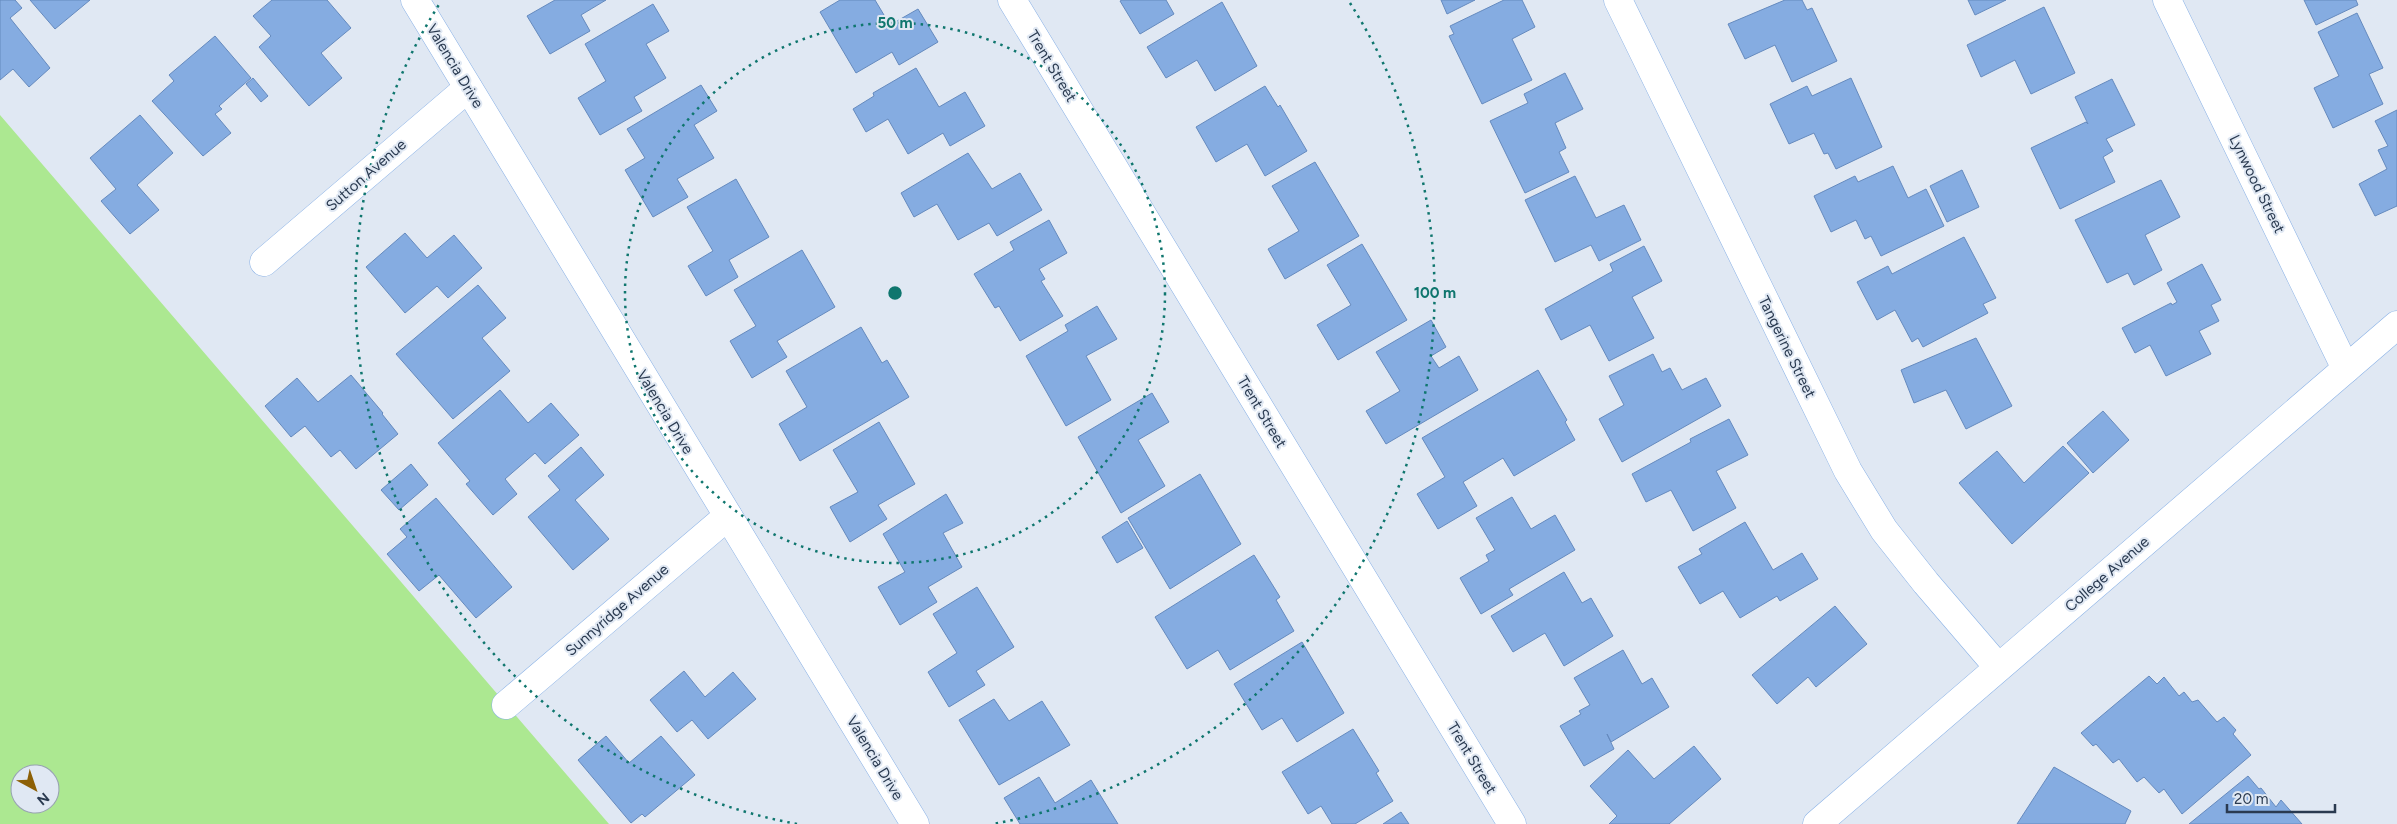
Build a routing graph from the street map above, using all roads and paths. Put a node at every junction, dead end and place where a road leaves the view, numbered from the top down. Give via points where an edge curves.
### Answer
1 (415, 0) edge
2 (1012, 0) edge
3 (1618, 0) edge
4 (2168, 0) edge
5 (468, 88) junction
6 (264, 262) dead end
7 (2397, 325) edge
8 (2346, 368) junction
9 (728, 516) junction
10 (1998, 667) junction
11 (506, 705) dead end
12 (915, 824) edge
13 (1512, 824) edge
14 (1817, 824) edge

1 - 5 street, Valencia Drive
2 - 13 street, Trent Street
3 - 10 street, Tangerine Street via 1848,471 1884,530
4 - 8 street, Lynwood Street
5 - 6 street, Sutton Avenue
5 - 9 street, Valencia Drive
7 - 8 street, College Avenue
8 - 10 street, College Avenue
9 - 11 street, Sunnyridge Avenue
9 - 12 street, Valencia Drive
10 - 14 street, College Avenue

